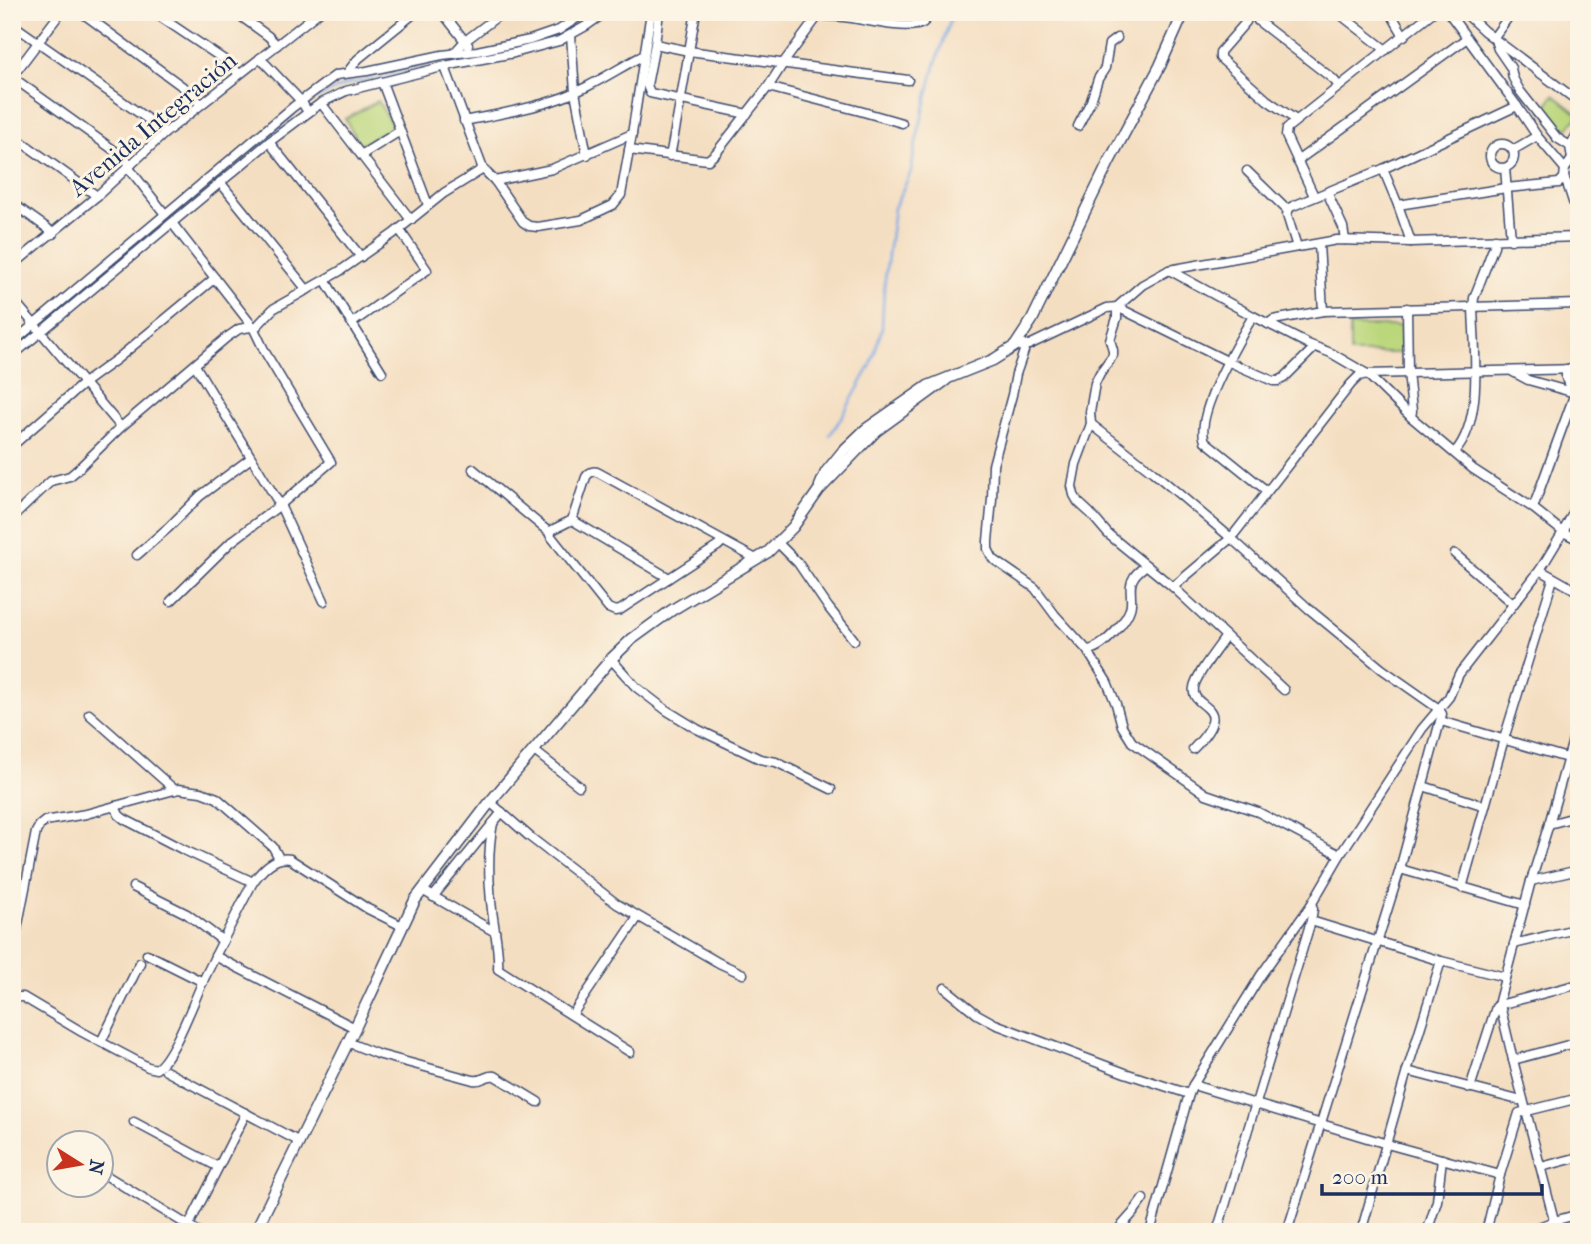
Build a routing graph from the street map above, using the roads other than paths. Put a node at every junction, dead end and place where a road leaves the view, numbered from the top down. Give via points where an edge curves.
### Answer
1 (61, 12) edge
2 (80, 12) edge
3 (153, 12) edge
4 (235, 12) edge
5 (416, 12) edge
6 (442, 12) edge
7 (503, 12) edge
8 (586, 12) edge
9 (606, 12) edge
10 (651, 12) edge
11 (659, 12) edge
12 (696, 12) edge
13 (795, 12) edge
14 (929, 12) edge
15 (1184, 12) edge
16 (1337, 12) edge
17 (1390, 12) edge
18 (1433, 12) edge
19 (1448, 12) edge
20 (1464, 12) edge
21 (1512, 12) edge
22 (1573, 12) edge
23 (1250, 13) edge
24 (315, 14) edge
25 (820, 15) edge
26 (1579, 17) edge
27 (12, 24) edge
28 (571, 35) junction
29 (1404, 36) junction
30 (1494, 37) junction
31 (1116, 38) dead end
32 (1467, 38) junction
33 (465, 41) junction
34 (38, 42) junction
35 (655, 44) junction
36 (278, 45) junction
37 (1386, 50) junction
38 (471, 51) junction
39 (689, 51) junction
40 (453, 53) junction
41 (644, 55) junction
42 (260, 58) junction
43 (784, 62) junction
44 (448, 66) junction
45 (347, 73) junction
46 (239, 74) junction
47 (12, 77) edge
48 (1513, 78) junction
49 (908, 80) dead end
50 (382, 82) junction
51 (1500, 84) junction
52 (1339, 86) junction
53 (768, 87) junction
54 (575, 92) junction
55 (301, 101) junction
56 (682, 101) junction
57 (1579, 102) edge
58 (321, 103) junction
59 (201, 104) junction
60 (1517, 106) junction
61 (308, 111) junction
62 (747, 114) junction
63 (1296, 120) junction
64 (464, 121) junction
65 (902, 123) dead end
66 (1078, 126) dead end
67 (400, 131) junction
68 (1579, 131) edge
69 (165, 133) junction
70 (632, 134) junction
71 (12, 135) edge
72 (1537, 136) junction
73 (269, 142) junction
74 (1570, 146) junction
75 (629, 150) junction
76 (1513, 150) junction
77 (361, 155) junction
78 (587, 155) junction
79 (670, 156) junction
80 (1297, 161) junction
81 (130, 166) junction
82 (1570, 166) edge
83 (1505, 168) junction
84 (482, 169) junction
85 (1382, 169) junction
86 (1247, 171) dead end
87 (1579, 171) edge
88 (495, 181) junction
89 (220, 182) junction
90 (1506, 188) junction
91 (1327, 192) junction
92 (97, 196) junction
93 (1314, 196) junction
94 (12, 203) edge
95 (428, 205) junction
96 (1398, 205) junction
97 (1288, 211) junction
98 (165, 214) junction
99 (1579, 214) edge
100 (411, 220) junction
101 (172, 223) junction
102 (400, 229) junction
103 (53, 234) junction
104 (1579, 237) edge
105 (1495, 239) junction
106 (1345, 240) junction
107 (1511, 240) junction
108 (1411, 242) junction
109 (1319, 244) junction
110 (1297, 247) junction
111 (361, 257) junction
112 (12, 266) edge
113 (1169, 270) junction
114 (215, 278) junction
115 (325, 280) junction
116 (307, 290) junction
117 (12, 298) edge
118 (1579, 304) edge
119 (1117, 307) junction
120 (1473, 307) junction
121 (1408, 308) junction
122 (1323, 311) junction
123 (1253, 316) junction
124 (352, 323) junction
125 (1268, 324) junction
126 (253, 327) junction
127 (38, 328) junction
128 (12, 343) edge
129 (1019, 346) junction
130 (1315, 348) junction
131 (12, 356) edge
132 (1227, 361) junction
133 (195, 365) junction
134 (1566, 369) junction
135 (1579, 369) edge
136 (1510, 370) junction
137 (1475, 371) junction
138 (382, 372) dead end
139 (1408, 372) junction
140 (1367, 374) junction
141 (84, 383) junction
142 (1575, 393) edge
143 (1411, 416) junction
144 (1091, 425) junction
145 (121, 428) junction
146 (12, 446) edge
147 (1455, 452) junction
148 (251, 458) junction
149 (473, 469) dead end
150 (1267, 491) junction
151 (1579, 502) edge
152 (280, 505) junction
153 (1533, 508) junction
154 (12, 518) edge
155 (572, 520) junction
156 (1563, 532) junction
157 (550, 533) junction
158 (1231, 538) junction
159 (1579, 540) edge
160 (723, 541) junction
161 (778, 543) junction
162 (1455, 554) dead end
163 (137, 555) dead end
164 (756, 559) junction
165 (1146, 565) junction
166 (1539, 570) junction
167 (668, 578) junction
168 (1553, 579) junction
169 (1173, 587) junction
170 (1579, 593) edge
171 (171, 601) dead end
172 (324, 601) dead end
173 (1513, 604) junction
174 (1226, 636) junction
175 (854, 640) dead end
176 (1087, 650) junction
177 (611, 659) junction
178 (1284, 690) dead end
179 (1439, 709) junction
180 (89, 714) dead end
181 (1579, 719) edge
182 (1441, 721) junction
183 (1504, 739) junction
184 (1193, 749) dead end
185 (533, 750) junction
186 (1567, 758) junction
187 (579, 786) dead end
188 (1423, 786) junction
189 (831, 789) dead end
190 (175, 790) junction
191 (490, 802) junction
192 (115, 806) junction
193 (1486, 806) junction
194 (502, 812) junction
195 (1579, 816) edge
196 (493, 823) junction
197 (1549, 824) junction
198 (1340, 855) junction
199 (279, 858) junction
200 (1400, 869) junction
201 (1579, 870) edge
202 (1531, 881) junction
203 (253, 882) junction
204 (133, 887) dead end
205 (1462, 888) junction
206 (422, 890) junction
207 (433, 897) junction
208 (1311, 905) junction
209 (1525, 905) junction
210 (638, 917) junction
211 (1311, 921) junction
212 (402, 926) junction
213 (1579, 928) edge
214 (495, 933) junction
215 (223, 941) junction
216 (1376, 941) junction
217 (1514, 944) junction
218 (147, 954) dead end
219 (12, 955) edge
220 (215, 956) junction
221 (1441, 961) junction
222 (140, 963) dead end
223 (743, 974) dead end
224 (1505, 977) junction
225 (203, 982) junction
226 (1579, 984) edge
227 (946, 988) dead end
228 (14, 998) edge
229 (1499, 1005) junction
230 (572, 1015) junction
231 (355, 1028) junction
232 (101, 1042) junction
233 (347, 1042) junction
234 (1579, 1042) edge
235 (630, 1052) dead end
236 (1513, 1060) junction
237 (166, 1071) dead end
238 (1407, 1071) junction
239 (1194, 1085) junction
240 (1470, 1087) junction
241 (1189, 1094) junction
242 (1579, 1098) edge
243 (1523, 1100) junction
244 (538, 1101) dead end
245 (1256, 1105) junction
246 (1526, 1112) junction
247 (246, 1113) junction
248 (135, 1122) dead end
249 (1321, 1124) junction
250 (300, 1142) junction
251 (1387, 1144) junction
252 (1579, 1157) edge
253 (1442, 1159) junction
254 (218, 1167) junction
255 (1541, 1167) junction
256 (1500, 1175) junction
257 (116, 1181) edge
258 (1143, 1199) dead end
259 (1579, 1214) edge
260 (1554, 1221) junction
261 (189, 1225) junction
262 (1118, 1230) edge
263 (199, 1232) edge
264 (256, 1232) edge
265 (1129, 1232) edge
266 (1150, 1232) edge
267 (1217, 1232) edge
268 (1287, 1232) edge
269 (1361, 1232) edge
270 (1427, 1232) edge
271 (1486, 1232) edge
272 (1526, 1232) edge
273 (1557, 1232) edge

1 - 34 street
2 - 59 street
3 - 46 street
4 - 36 street
5 - 45 street
6 - 33 street
7 - 33 street
8 - 38 street via 545,35
9 - 28 street
10 - 41 street
11 - 35 street
12 - 39 street
13 - 25 street
14 - 25 street via 926,21 912,25
15 - 129 street
16 - 37 street
17 - 29 street
18 - 29 street
19 - 32 street
20 - 30 street
21 - 30 street
22 - 26 street
23 - 52 street
23 - 63 street via 1220,58
24 - 36 street, Avenida Integración
25 - 43 street
27 - 34 street
28 - 44 street
28 - 54 street
29 - 37 street
30 - 48 street
30 - 57 street
31 - 66 street via 1109,44 1105,68
32 - 51 street
32 - 80 street
33 - 38 street
33 - 40 street
34 - 47 street
34 - 69 street
35 - 39 street
35 - 56 street via 647,89
36 - 42 street, Avenida Integración
37 - 52 street
38 - 40 street
39 - 43 street
39 - 56 street
40 - 44 street
40 - 45 street
41 - 54 street
41 - 70 street
42 - 46 street, Avenida Integración
42 - 55 street
43 - 49 street
43 - 53 street
44 - 50 street
44 - 64 street
45 - 55 street via 336,75
46 - 59 street, Avenida Integración
47 - 81 street
48 - 51 street
48 - 74 street via 1557,138
50 - 58 street
50 - 67 street
51 - 60 street
52 - 63 street
53 - 62 street
53 - 65 street
54 - 64 street via 529,108
54 - 78 street
55 - 61 street
55 - 98 street
56 - 62 street
56 - 79 street
58 - 61 street
58 - 77 street
59 - 69 street, Avenida Integración
60 - 72 street
60 - 85 street
61 - 73 street
62 - 79 street via 708,160
63 - 80 street via 1286,134
64 - 84 street
67 - 77 street
67 - 95 street
68 - 74 street
69 - 81 street, Avenida Integración
70 - 75 street
70 - 78 street
71 - 92 street
72 - 76 street
72 - 82 street
73 - 89 street
73 - 111 street
74 - 82 street
75 - 79 street
75 - 88 street via 621,195 613,205 581,220 529,226
76 - 83 street via 1513,161
76 - 83 street via 1498,144 1490,153 1491,161
77 - 100 street
78 - 88 street via 552,169
80 - 93 street
81 - 92 street, Avenida Integración
81 - 98 street
82 - 87 street
82 - 90 street via 1559,183
82 - 99 street via 1568,184
83 - 90 street
84 - 88 street
84 - 95 street
85 - 91 street
85 - 96 street
86 - 97 street
89 - 101 street
89 - 116 street
90 - 96 street
90 - 107 street
91 - 93 street
91 - 106 street
92 - 103 street, Avenida Integración
93 - 97 street
94 - 103 street
95 - 100 street
96 - 108 street
97 - 110 street
98 - 127 street
100 - 102 street
101 - 114 street
101 - 127 street
102 - 111 street
102 - 124 street via 428,270
103 - 112 street, Avenida Integración
104 - 107 street
105 - 107 street
105 - 108 street
105 - 120 street
106 - 108 street
106 - 109 street
109 - 110 street
109 - 122 street
110 - 113 street
111 - 115 street
113 - 119 street
113 - 123 street
114 - 126 street
114 - 141 street
115 - 116 street
115 - 124 street
116 - 126 street via 273,309
117 - 127 street
118 - 120 street
119 - 129 street
119 - 132 street
119 - 144 street via 1110,337 1113,355 1095,383
120 - 121 street
120 - 137 street
121 - 122 street
121 - 139 street
122 - 125 street
123 - 125 street
123 - 132 street
124 - 138 street
125 - 130 street
126 - 133 street via 226,338
126 - 152 street via 331,462
127 - 128 street
127 - 131 street
127 - 141 street
129 - 161 street via 946,380 876,431 819,490
129 - 176 street via 1024,351 993,465 989,549 993,559 1035,588
130 - 132 street via 1275,381
130 - 140 street
132 - 150 street via 1212,395 1203,437
133 - 145 street
133 - 148 street
134 - 135 street
134 - 136 street
134 - 142 street
136 - 137 street
136 - 142 street
137 - 139 street
137 - 147 street via 1472,418
139 - 140 street
139 - 143 street
140 - 143 street
140 - 150 street via 1351,384
141 - 145 street
141 - 146 street
142 - 153 street
143 - 147 street
144 - 158 street
144 - 165 street via 1076,464 1074,495 1108,534
145 - 154 street via 70,476 51,481
147 - 153 street
148 - 152 street
148 - 163 street via 200,496
149 - 157 street
150 - 158 street
151 - 156 street
152 - 171 street via 221,550
152 - 172 street
153 - 156 street
155 - 157 street
155 - 160 street via 586,477 597,472
155 - 167 street
156 - 159 street
156 - 166 street
157 - 167 street via 612,611
158 - 169 street
158 - 179 street via 1309,609
160 - 164 street
160 - 167 street
161 - 164 street
161 - 175 street
162 - 173 street
164 - 177 street via 672,610
165 - 169 street
165 - 176 street via 1129,587 1129,613 1103,644
166 - 168 street
166 - 173 street
168 - 170 street
168 - 183 street
169 - 174 street
173 - 179 street via 1459,674
174 - 178 street
174 - 184 street via 1193,689 1213,716 1213,724
176 - 198 street via 1107,682 1132,742 1206,794 1258,812
177 - 185 street
177 - 189 street via 636,687 697,729
179 - 182 street
179 - 198 street
180 - 190 street
181 - 186 street
182 - 183 street
182 - 188 street
183 - 186 street
183 - 193 street
185 - 187 street
185 - 191 street
186 - 197 street
188 - 193 street
188 - 200 street
190 - 192 street
190 - 199 street via 193,790 217,799 273,847
191 - 194 street
191 - 206 street
192 - 203 street via 124,818
192 - 219 street via 40,825
193 - 205 street
194 - 196 street
194 - 210 street via 583,879
195 - 197 street
196 - 207 street
196 - 214 street via 488,878
197 - 202 street
198 - 208 street
199 - 203 street
199 - 212 street via 290,859
200 - 205 street
200 - 216 street
201 - 202 street
202 - 209 street
203 - 215 street
204 - 215 street via 187,914
205 - 209 street
206 - 207 street
206 - 212 street
207 - 214 street
208 - 211 street
208 - 239 street via 1261,975
209 - 217 street
210 - 223 street
210 - 230 street
211 - 216 street
211 - 245 street
212 - 231 street
213 - 217 street
214 - 230 street via 498,969
215 - 220 street
216 - 221 street
216 - 249 street
217 - 224 street
218 - 225 street
220 - 225 street
220 - 231 street
221 - 224 street
221 - 238 street
222 - 232 street
224 - 229 street
225 - 232 street via 158,1068
226 - 229 street
227 - 241 street via 995,1024
228 - 232 street via 25,998
229 - 236 street
229 - 240 street
230 - 235 street
231 - 233 street
233 - 244 street via 473,1080 495,1076
233 - 250 street
234 - 236 street
236 - 243 street
237 - 247 street
238 - 240 street
238 - 251 street
239 - 241 street
239 - 245 street
240 - 243 street
241 - 266 street
242 - 246 street
243 - 246 street
245 - 249 street
245 - 267 street
246 - 255 street
246 - 256 street via 1518,1116
247 - 250 street
247 - 254 street
248 - 254 street
249 - 251 street
249 - 268 street
250 - 264 street
251 - 253 street
251 - 269 street
252 - 255 street
253 - 256 street
253 - 270 street via 1437,1201
254 - 261 street
255 - 260 street
256 - 271 street
257 - 261 street
258 - 262 street
259 - 260 street
260 - 272 street
260 - 273 street
261 - 263 street
262 - 265 street

